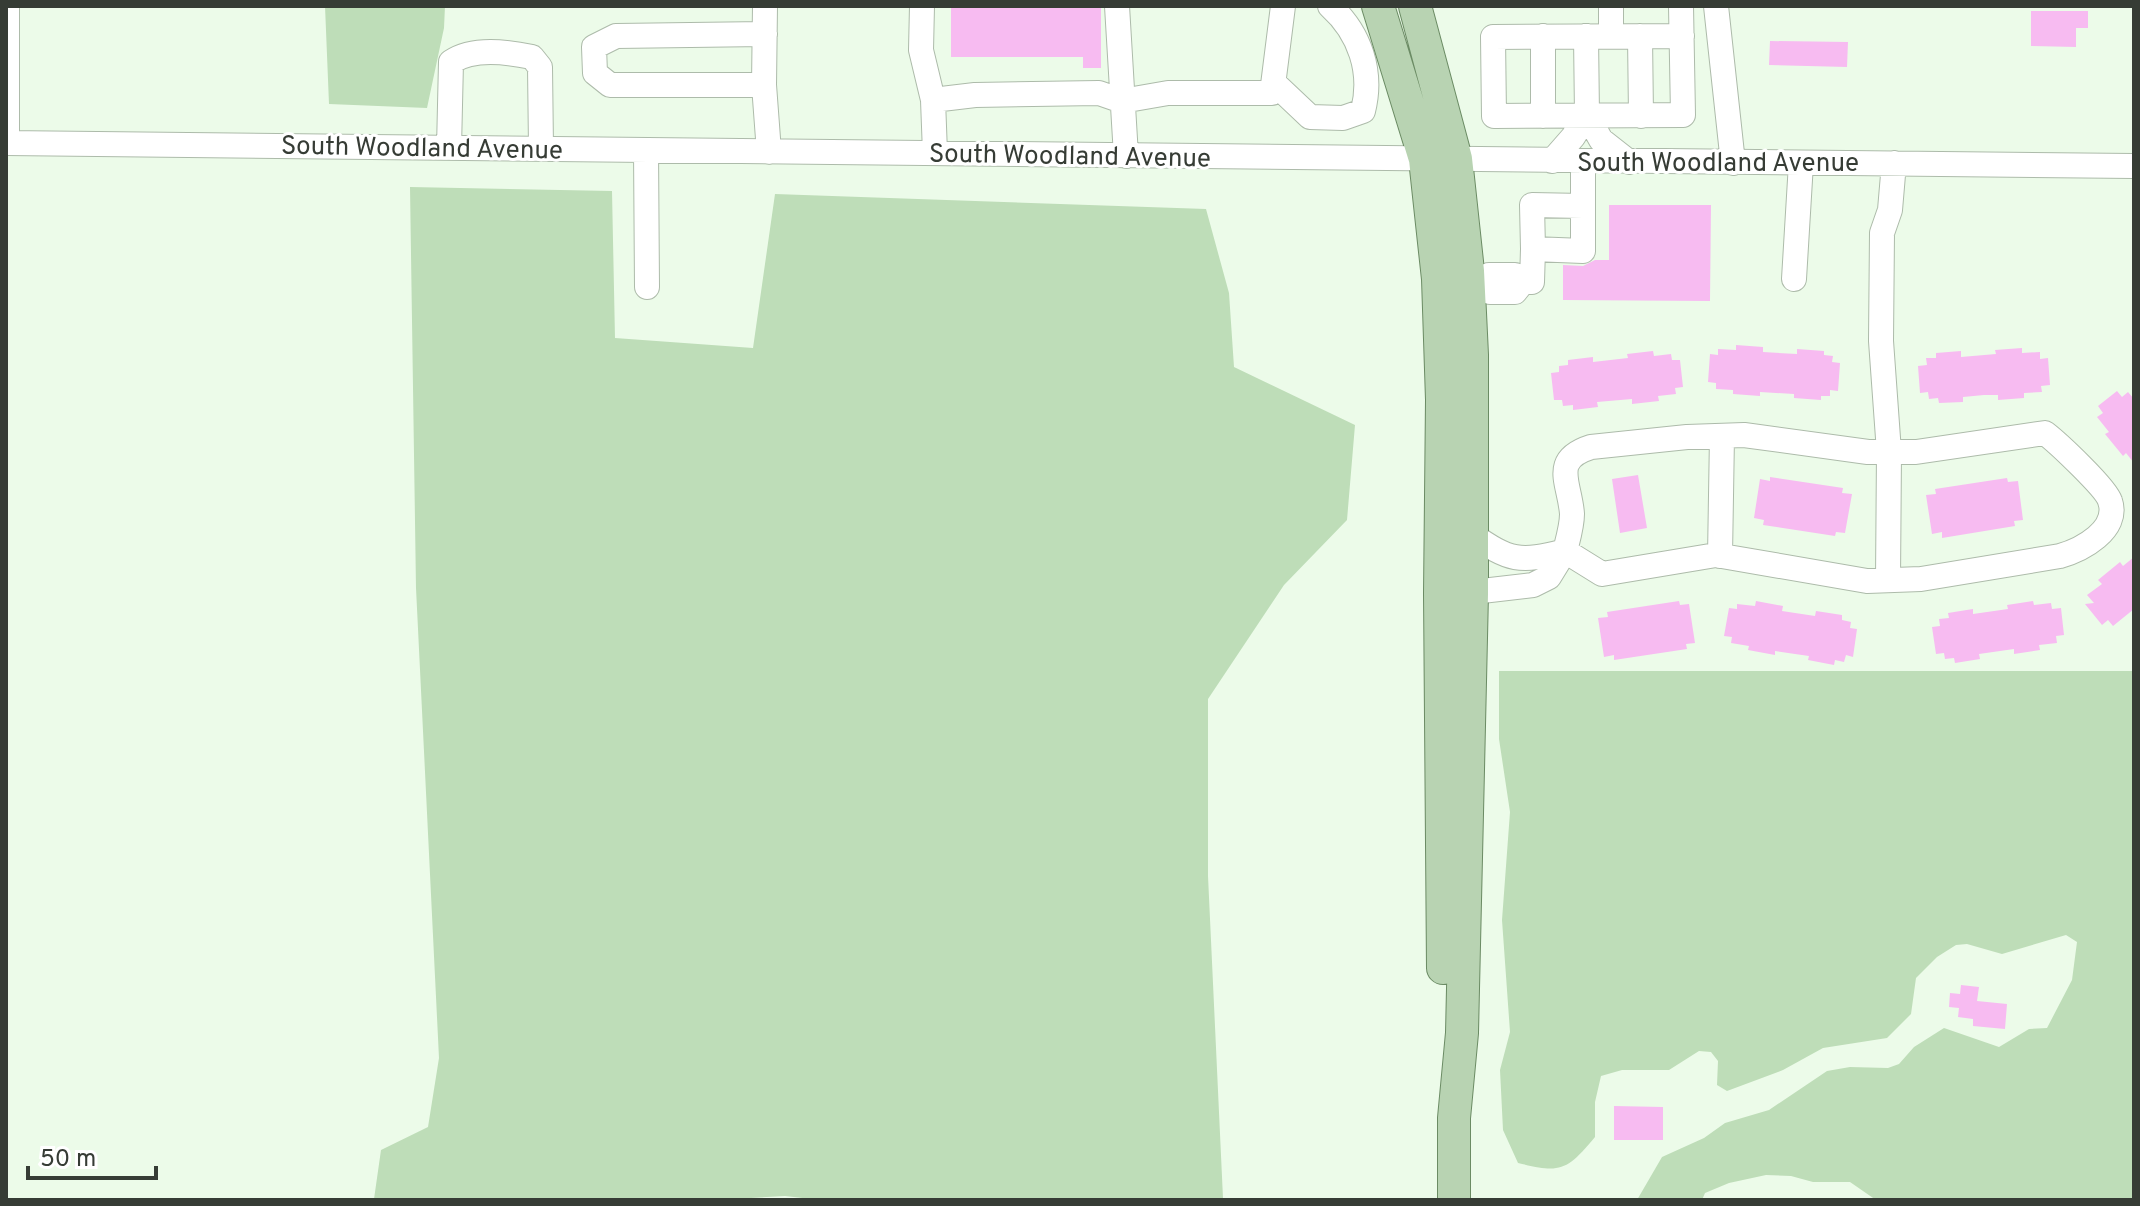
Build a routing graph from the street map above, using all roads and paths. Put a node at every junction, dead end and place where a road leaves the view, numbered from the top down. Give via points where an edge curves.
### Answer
1 (7, 6) edge
2 (765, 6) edge
3 (922, 6) edge
4 (1117, 6) edge
5 (1283, 6) edge
6 (1330, 6) edge
7 (1378, 6) edge
8 (1415, 6) edge
9 (1611, 6) edge
10 (1681, 6) edge
11 (1716, 6) edge
12 (765, 34) junction
13 (1543, 36) junction
14 (1586, 36) junction
15 (1611, 36) junction
16 (1640, 36) junction
17 (1682, 36) junction
18 (1274, 83) junction
19 (764, 85) junction
20 (933, 100) junction
21 (1122, 101) junction
22 (1587, 115) junction
23 (1543, 116) junction
24 (1641, 116) junction
25 (6, 143) edge
26 (449, 148) junction
27 (541, 148) junction
28 (646, 150) junction
29 (769, 152) junction
30 (935, 153) junction
31 (1126, 156) junction
32 (1440, 159) junction
33 (1552, 161) junction
34 (1583, 161) junction
35 (1629, 162) junction
36 (1733, 163) junction
37 (1801, 163) junction
38 (1894, 163) junction
39 (2134, 166) edge
40 (1583, 206) junction
41 (1533, 249) junction
42 (1794, 279) dead end
43 (1476, 284) junction
44 (647, 287) dead end
45 (1722, 436) junction
46 (1889, 452) junction
47 (1471, 534) junction
48 (1565, 551) junction
49 (1720, 556) junction
50 (1888, 579) junction
51 (1440, 594) junction
52 (1472, 594) junction
53 (1454, 1118) junction
54 (1454, 1200) edge

1 - 25 street
2 - 12 street
3 - 20 street via 921,50
4 - 21 street
5 - 18 street
6 - 18 street via 1347,22 1360,48 1368,89 1363,111 1343,118 1310,117
7 - 32 main road
8 - 32 main road
9 - 15 street
10 - 17 street
11 - 36 street
12 - 19 street
12 - 19 street via 616,36 594,47 595,73 610,85
13 - 14 street
13 - 23 street
13 - 23 street via 1493,37 1494,116
14 - 15 street
14 - 22 street
15 - 16 street
16 - 17 street
16 - 24 street
17 - 24 street via 1683,115
18 - 21 street via 1272,93 1168,93
19 - 29 street
20 - 21 street via 1099,93
20 - 30 street
21 - 31 street
22 - 23 street
22 - 24 street
22 - 33 street
22 - 35 street via 1601,140
25 - 26 street, South Woodland Avenue
26 - 27 street, South Woodland Avenue
26 - 27 street via 451,62 479,53 532,57 540,67
27 - 28 street, South Woodland Avenue
28 - 29 street, South Woodland Avenue
28 - 44 street
29 - 30 street, South Woodland Avenue
30 - 31 street, South Woodland Avenue
31 - 32 street, South Woodland Avenue
32 - 33 street, South Woodland Avenue
32 - 43 main road
32 - 51 main road
33 - 34 street, South Woodland Avenue
34 - 35 street, South Woodland Avenue
34 - 40 street
35 - 36 street, South Woodland Avenue
36 - 37 street, South Woodland Avenue
37 - 38 street, South Woodland Avenue
37 - 42 street
38 - 39 street, South Woodland Avenue
38 - 46 street via 1882,233 1881,341
40 - 41 street via 1532,205
40 - 41 street via 1583,251
41 - 43 street via 1532,282 1515,275 1489,275
43 - 47 main road
45 - 46 street
45 - 48 street via 1577,452 1567,461 1565,474 1572,515
45 - 49 street
46 - 50 street
46 - 50 street via 2045,433 2110,500 2111,514 2103,532 2060,556 1921,579
47 - 48 street via 1517,559
47 - 52 main road
48 - 49 street via 1602,574
48 - 52 street via 1549,577 1533,585
49 - 50 street via 1867,581
51 - 52 street
51 - 53 main road via 1443,1028
52 - 53 main road via 1462,1033
53 - 54 main road

